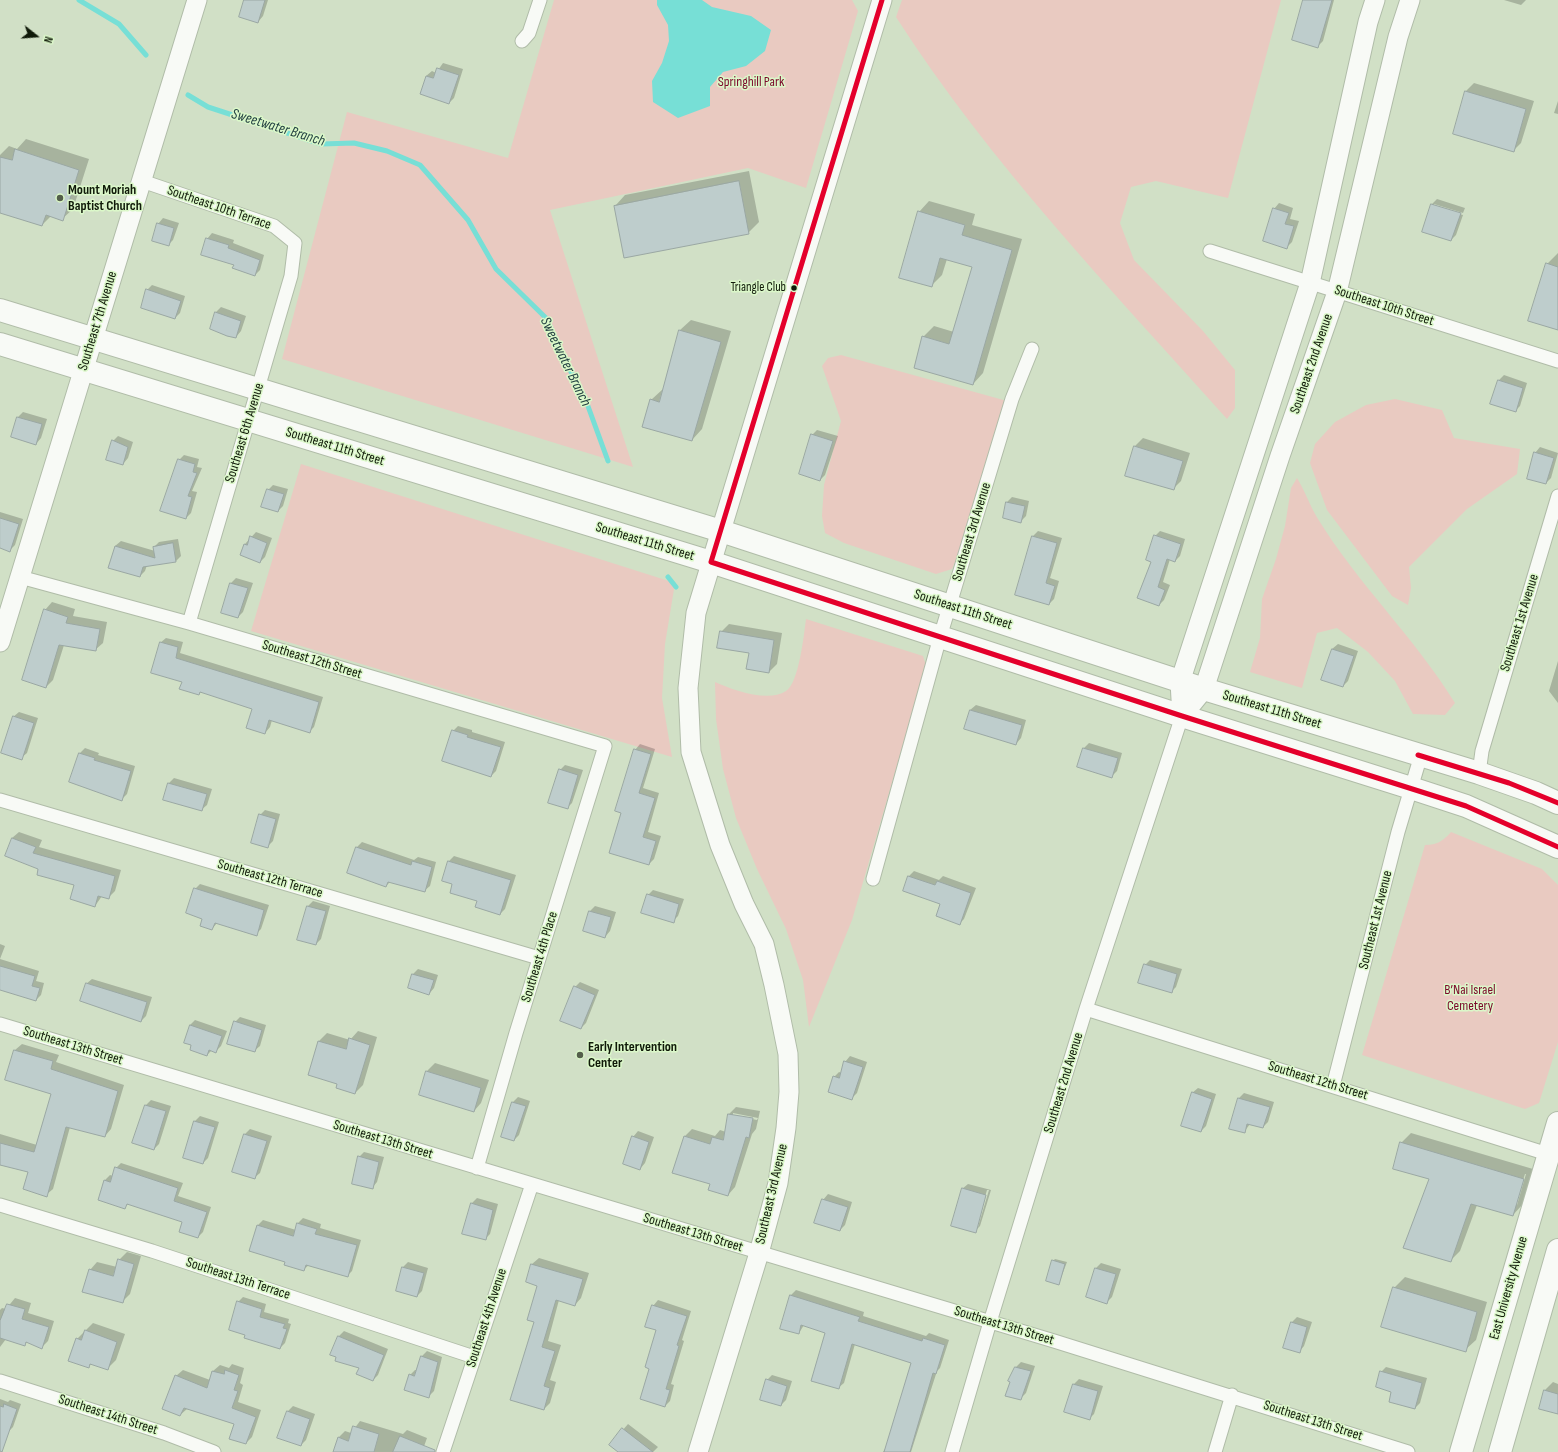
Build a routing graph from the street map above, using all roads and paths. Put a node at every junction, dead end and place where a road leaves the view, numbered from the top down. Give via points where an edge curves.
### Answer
1 (197, 0) edge
2 (540, 0) edge
3 (882, 0) edge
4 (1375, 0) edge
5 (1410, 0) edge
6 (522, 41) dead end
7 (142, 181) junction
8 (294, 242) joint
9 (1210, 251) dead end
10 (1310, 283) junction
11 (1337, 292) junction
12 (0, 310) edge
13 (92, 338) junction
14 (0, 344) edge
15 (1032, 349) dead end
16 (1558, 361) edge
17 (83, 369) junction
18 (258, 389) junction
19 (248, 420) junction
20 (1558, 496) edge
21 (721, 531) junction
22 (712, 562) junction
23 (20, 577) junction
24 (949, 606) junction
25 (189, 623) junction
26 (940, 637) junction
27 (0, 642) edge
28 (1180, 682) junction
29 (1204, 690) junction
30 (1182, 716) junction
31 (605, 746) joint
32 (1421, 756) junction
33 (1479, 773) junction
34 (1411, 788) junction
35 (1536, 793) junction
36 (1558, 796) edge
37 (0, 800) edge
38 (1558, 803) edge
39 (1558, 846) edge
40 (873, 879) dead end
41 (540, 958) junction
42 (1086, 1009) junction
43 (0, 1024) edge
44 (1333, 1086) junction
45 (1558, 1123) edge
46 (1553, 1156) edge
47 (477, 1168) junction
48 (532, 1184) junction
49 (0, 1205) edge
50 (1558, 1250) edge
51 (758, 1253) junction
52 (990, 1322) junction
53 (474, 1357) junction
54 (0, 1381) edge
55 (1232, 1395) junction
56 (214, 1452) edge
57 (443, 1452) edge
58 (698, 1452) edge
59 (952, 1452) edge
60 (1215, 1452) edge
61 (1408, 1452) edge
62 (1461, 1452) edge
63 (1500, 1452) edge

1 - 7 street, Southeast 7th Avenue
2 - 6 street via 529,33
3 - 21 street
4 - 10 street, Southeast 2nd Avenue
5 - 11 street, Southeast 2nd Avenue via 1398,37
7 - 8 street, Southeast 10th Terrace via 274,226
7 - 13 street, Southeast 7th Avenue
8 - 18 street, Southeast 6th Avenue via 291,276
9 - 10 street, Southeast 10th Street
10 - 11 street, Southeast 10th Street
10 - 28 street, Southeast 2nd Avenue
11 - 16 street, Southeast 10th Street
11 - 29 street, Southeast 2nd Avenue via 1280,456
12 - 13 highway, Southeast 11th Street
13 - 17 street, Southeast 7th Avenue
13 - 18 highway, Southeast 11th Street
14 - 17 highway, Southeast 11th Street
15 - 24 street, Southeast 3rd Avenue via 1012,399
17 - 19 highway, Southeast 11th Street
17 - 23 street, Southeast 7th Avenue
18 - 19 street, Southeast 6th Avenue
18 - 21 highway, Southeast 11th Street
19 - 22 highway, Southeast 11th Street
19 - 25 street, Southeast 6th Avenue
20 - 33 street, Southeast 1st Avenue via 1482,751
21 - 22 street
21 - 24 highway, Southeast 11th Street
22 - 26 highway, Southeast 11th Street
22 - 51 street, Southeast 3rd Avenue via 696,613 688,688 691,752 711,821 744,904 764,944 788,1054 789,1092 778,1183
23 - 25 street, Southeast 12th Street
23 - 27 street, Southeast 7th Avenue
24 - 26 street, Southeast 3rd Avenue
24 - 28 highway, Southeast 11th Street
25 - 31 street, Southeast 12th Street
26 - 30 highway, Southeast 11th Street
26 - 40 street, Southeast 3rd Avenue
28 - 29 highway, Southeast 11th Street
28 - 30 street, Southeast 2nd Avenue
29 - 30 street, Southeast 2nd Avenue
29 - 32 highway, Southeast 11th Street
30 - 34 highway, Southeast 11th Street
30 - 42 street, Southeast 2nd Avenue
31 - 41 street, Southeast 4th Place
32 - 33 highway, Southeast 11th Street
32 - 34 street, Southeast 1st Avenue
33 - 35 highway, Southeast 11th Street
34 - 39 highway, Southeast 11th Street via 1466,806
34 - 44 street, Southeast 1st Avenue
35 - 36 highway
35 - 38 highway, Southeast 11th Street
37 - 41 street, Southeast 12th Terrace
41 - 47 street, Southeast 4th Place
42 - 44 street, Southeast 12th Street
42 - 52 street, Southeast 2nd Avenue
43 - 47 street, Southeast 13th Street
44 - 46 street, Southeast 12th Street
45 - 46 highway, East University Avenue
46 - 62 highway, East University Avenue
47 - 48 street, Southeast 13th Street
48 - 51 street, Southeast 13th Street
48 - 53 street, Southeast 4th Avenue
49 - 53 street, Southeast 13th Terrace via 160,1253
50 - 63 highway
51 - 52 street, Southeast 13th Street
51 - 58 street, Southeast 3rd Avenue
52 - 55 street, Southeast 13th Street
52 - 59 street, Southeast 2nd Avenue
53 - 57 street, Southeast 4th Avenue
54 - 56 street, Southeast 14th Street via 164,1433
55 - 60 street
55 - 61 street, Southeast 13th Street

